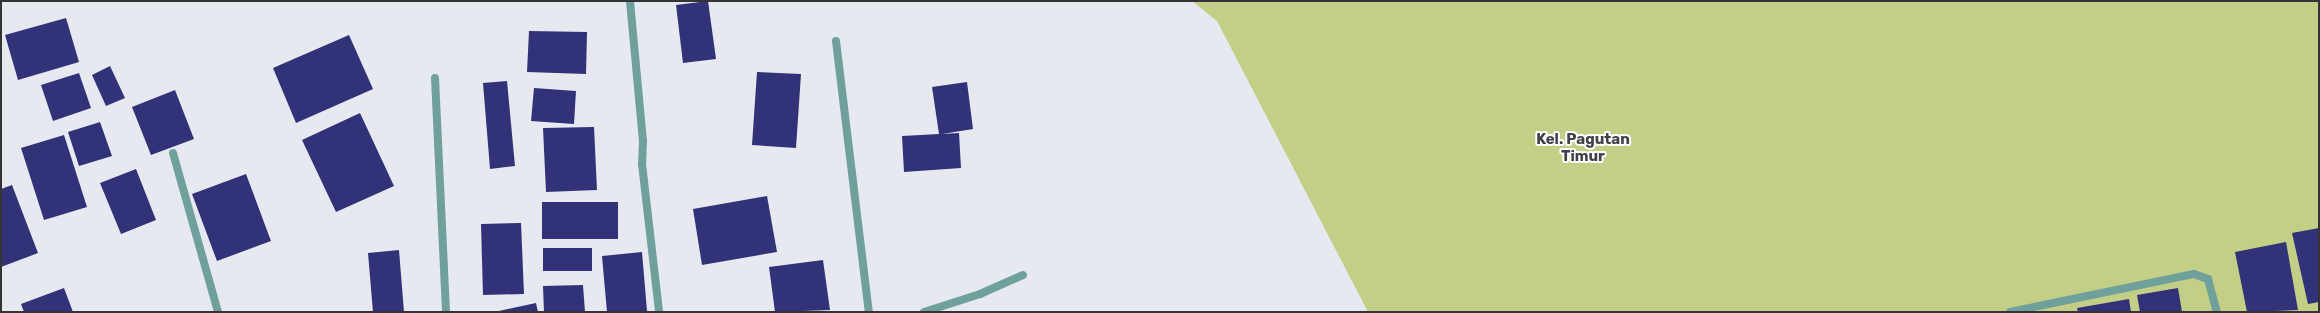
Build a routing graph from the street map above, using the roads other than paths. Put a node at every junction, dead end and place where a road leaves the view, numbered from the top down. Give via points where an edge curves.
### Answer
1 (630, 1) edge
2 (836, 42) dead end
3 (435, 78) dead end
4 (173, 153) dead end
5 (1023, 275) dead end
6 (218, 312) edge
7 (446, 312) edge
8 (659, 312) edge
9 (869, 312) edge
10 (924, 312) edge
11 (2010, 312) edge
12 (2217, 312) edge

1 - 8 street via 643,140 642,164
2 - 9 street
3 - 7 street
4 - 6 street
5 - 10 street via 980,294
11 - 12 street via 2194,274 2208,279

